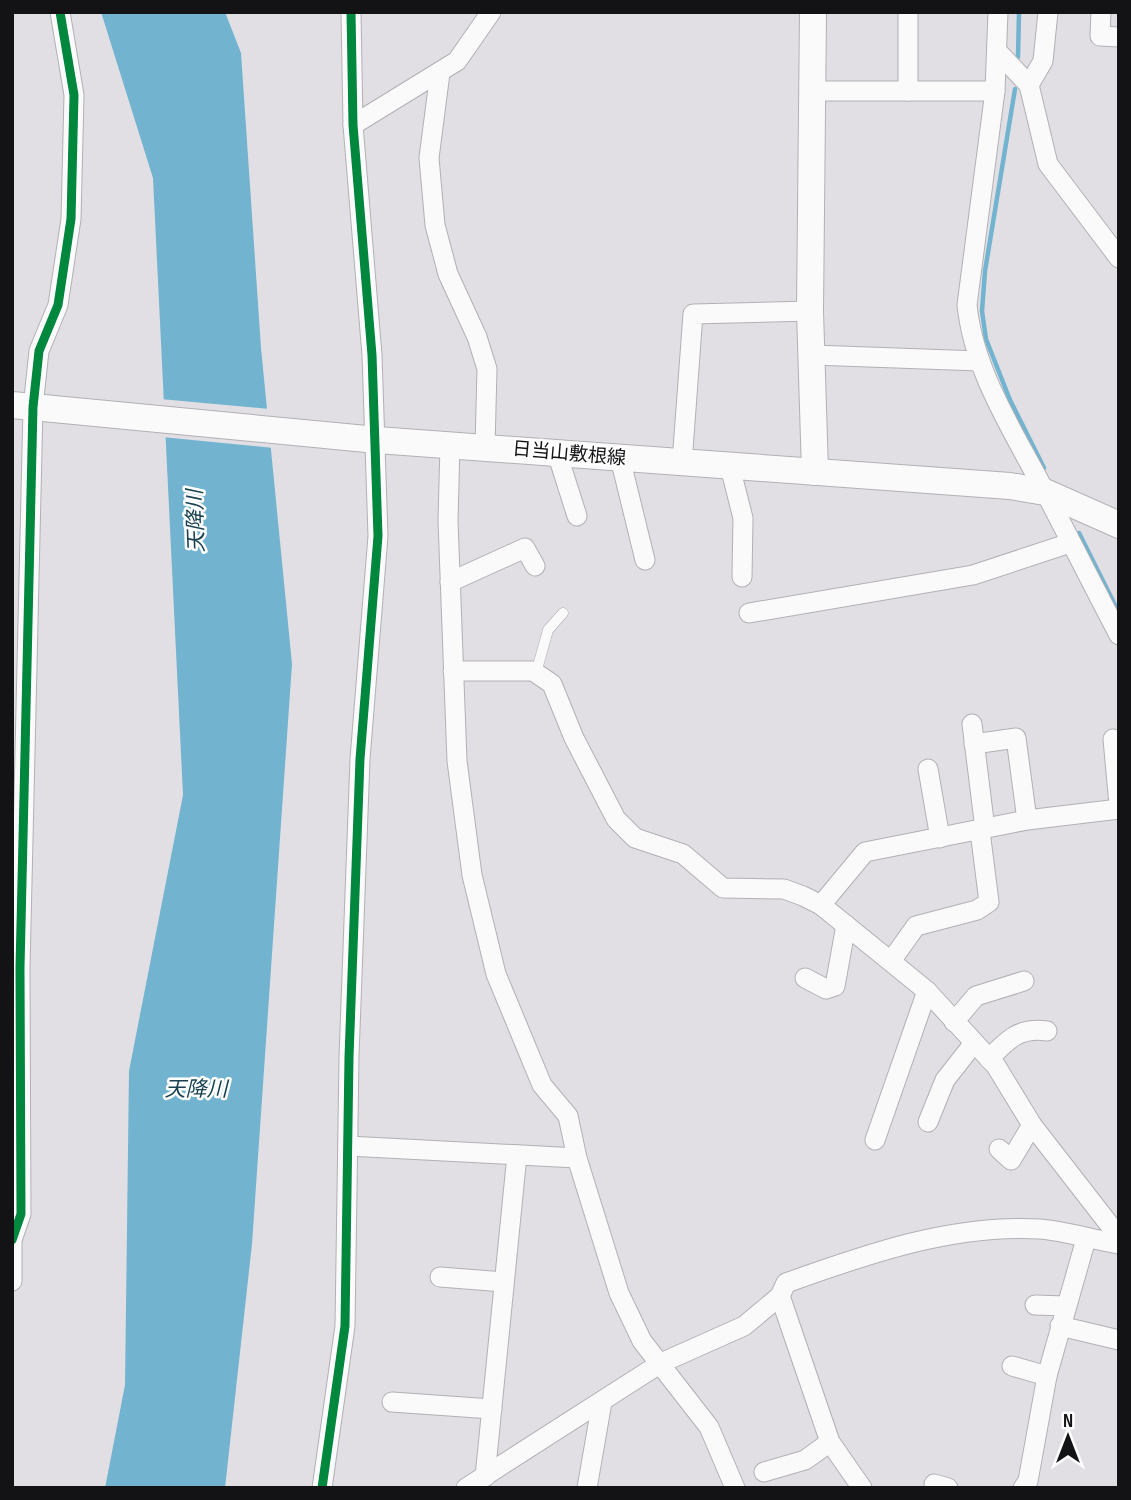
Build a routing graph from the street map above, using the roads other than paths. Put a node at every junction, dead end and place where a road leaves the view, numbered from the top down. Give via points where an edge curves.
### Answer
1 (60, 12) edge
2 (338, 12) edge
3 (351, 12) edge
4 (491, 12) edge
5 (813, 12) edge
6 (908, 12) edge
7 (998, 12) edge
8 (1048, 12) edge
9 (1101, 12) edge
10 (1119, 37) edge
11 (997, 51) junction
12 (440, 73) junction
13 (352, 84) junction
14 (1028, 85) junction
15 (908, 91) junction
16 (995, 91) junction
17 (813, 92) junction
18 (352, 125) junction
19 (1119, 258) edge
20 (810, 311) junction
21 (813, 355) junction
22 (979, 360) junction
23 (23, 406) edge
24 (369, 440) junction
25 (450, 445) junction
26 (485, 447) junction
27 (557, 453) junction
28 (620, 458) junction
29 (682, 463) junction
30 (730, 467) junction
31 (815, 472) junction
32 (1045, 492) junction
33 (577, 516) dead end
34 (1119, 525) edge
35 (1070, 543) junction
36 (645, 560) dead end
37 (535, 566) dead end
38 (742, 577) dead end
39 (450, 582) junction
40 (563, 613) dead end
41 (749, 613) dead end
42 (1119, 635) edge
43 (453, 671) junction
44 (536, 673) junction
45 (1113, 739) dead end
46 (928, 769) dead end
47 (1119, 807) edge
48 (1027, 821) junction
49 (982, 830) junction
50 (940, 838) junction
51 (821, 905) junction
52 (846, 925) junction
53 (891, 961) junction
54 (806, 978) dead end
55 (1024, 981) dead end
56 (927, 991) junction
57 (954, 1022) junction
58 (1047, 1031) dead end
59 (974, 1043) junction
60 (989, 1059) junction
61 (928, 1122) dead end
62 (1032, 1125) junction
63 (875, 1140) dead end
64 (348, 1146) junction
65 (999, 1149) dead end
66 (517, 1155) junction
67 (577, 1158) junction
68 (1119, 1237) edge
69 (1086, 1239) junction
70 (12, 1240) edge
71 (1119, 1244) edge
72 (440, 1277) dead end
73 (12, 1281) edge
74 (504, 1282) junction
75 (779, 1296) junction
76 (1035, 1305) dead end
77 (1066, 1306) junction
78 (1060, 1326) junction
79 (1119, 1340) edge
80 (662, 1363) junction
81 (1012, 1366) dead end
82 (1047, 1376) junction
83 (392, 1402) dead end
84 (602, 1402) junction
85 (492, 1409) junction
86 (830, 1442) junction
87 (764, 1472) dead end
88 (485, 1477) junction
89 (322, 1488) edge
90 (466, 1488) edge
91 (587, 1488) edge
92 (735, 1488) edge
93 (862, 1488) edge
94 (1023, 1488) edge

1 - 23 street via 74,95 72,219 58,305
2 - 13 street
3 - 13 street
4 - 12 street via 457,61
5 - 17 main road
6 - 15 street
7 - 11 street
8 - 14 street via 1042,61
9 - 10 street via 1100,36
11 - 14 street
11 - 16 street
12 - 18 street
12 - 26 street via 429,158 435,225 487,369
13 - 18 street
14 - 19 street via 1048,164
15 - 16 street
15 - 17 street
16 - 22 street via 967,305
17 - 20 main road
18 - 24 street
20 - 21 main road
20 - 29 street via 693,314
21 - 22 street
21 - 31 main road
22 - 32 street
23 - 24 main road, 日当山敷根線
23 - 70 street via 22,1214
24 - 25 main road, 日当山敷根線
24 - 64 street via 378,536 360,758
25 - 26 main road, 日当山敷根線
25 - 39 street
26 - 27 main road, 日当山敷根線
27 - 28 main road, 日当山敷根線
27 - 33 street
28 - 29 main road, 日当山敷根線
28 - 36 street
29 - 30 main road, 日当山敷根線
30 - 31 main road, 日当山敷根線
30 - 38 street via 743,518
31 - 32 main road, 日当山敷根線
32 - 34 main road, 日当山敷根線
32 - 35 street
35 - 41 street via 973,575
35 - 42 street
37 - 39 street via 525,548
39 - 43 street
40 - 44 lane via 548,630
43 - 44 street
43 - 67 street via 457,761 477,897 496,974 542,1085 568,1116
44 - 51 street via 552,684 616,819 635,838 683,854 723,888 784,889
45 - 47 street
46 - 50 street
47 - 48 street
48 - 49 street
48 - 49 street via 1016,738 973,734
49 - 50 street
49 - 53 street via 989,902 977,910 916,926
50 - 51 street via 865,852
51 - 52 street
52 - 53 street
52 - 54 street via 835,986 825,989
53 - 56 street
55 - 57 street via 976,996
56 - 57 street
56 - 63 street
57 - 59 street
58 - 60 street via 1027,1030 1013,1036
59 - 60 street
59 - 61 street via 945,1080
60 - 62 street
62 - 65 street via 1011,1160
62 - 68 street
64 - 66 street
64 - 89 street via 345,1326
66 - 67 street
66 - 74 street
67 - 80 street via 619,1293 642,1341
69 - 71 street
69 - 75 street via 1041,1229 957,1231 786,1283
69 - 77 street
70 - 73 street
72 - 74 street
74 - 85 street
75 - 80 street via 744,1326
75 - 86 street
76 - 77 street
77 - 78 street
78 - 79 street
78 - 82 street
80 - 84 street
80 - 92 street via 709,1427
81 - 82 street
82 - 94 street
83 - 85 street
84 - 88 street
84 - 91 street
85 - 88 street
86 - 87 street via 804,1460
86 - 93 street
88 - 90 street

